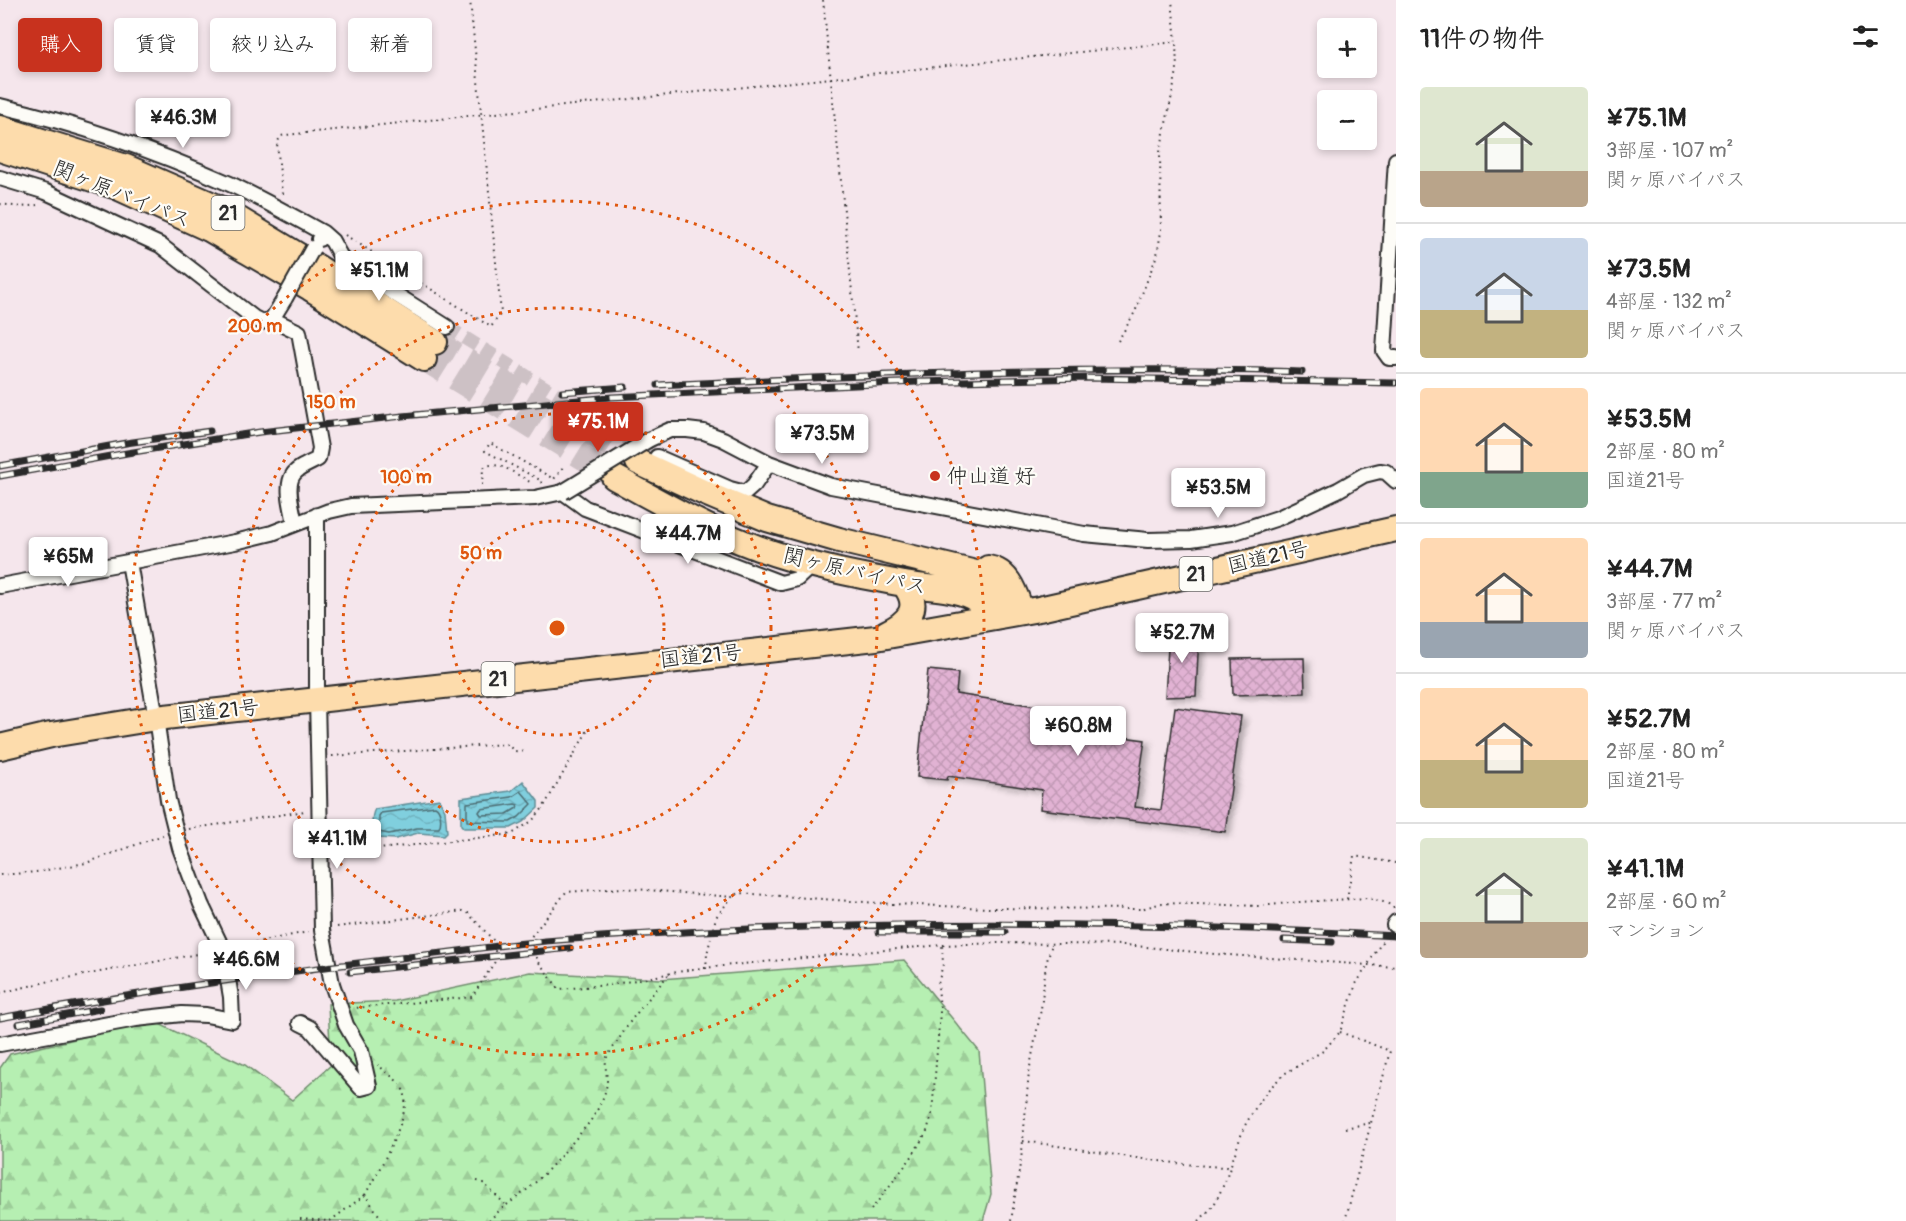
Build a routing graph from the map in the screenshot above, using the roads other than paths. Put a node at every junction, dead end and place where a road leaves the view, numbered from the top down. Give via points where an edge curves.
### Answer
1 (0, 106) edge
2 (14, 124) edge
3 (0, 149) edge
4 (1396, 160) edge
5 (0, 178) edge
6 (323, 233) junction
7 (272, 319) junction
8 (435, 343) junction
9 (1396, 358) edge
10 (648, 453) junction
11 (769, 463) junction
12 (614, 477) tunnel mouth
13 (1396, 482) edge
14 (563, 492) junction
15 (317, 515) junction
16 (295, 524) junction
17 (1396, 529) edge
18 (923, 560) junction
19 (129, 562) junction
20 (812, 565) junction
21 (904, 584) junction
22 (0, 586) edge
23 (1022, 612) junction
24 (996, 617) junction
25 (876, 638) junction
26 (316, 699) junction
27 (156, 718) junction
28 (0, 747) edge
29 (300, 1023) dead end
30 (0, 1044) edge

1 - 2 street
2 - 6 street via 90,130 230,184
2 - 8 highway, 関ヶ原バイパス / 21 via 220,208
3 - 8 highway, 関ヶ原バイパス / 21 via 117,187 209,229 310,288
4 - 9 street via 1384,351 1389,358
5 - 7 street via 50,195 160,245 254,318 262,322
6 - 7 street, bridge
6 - 8 street via 343,261
7 - 16 street via 299,332 320,448 318,459 294,473 292,479
10 - 11 street via 670,430 687,429 723,439
10 - 11 street via 745,493
10 - 14 street, bridge
10 - 18 highway, 関ヶ原バイパス via 707,494 767,519
11 - 13 street via 831,486 1084,534 1148,540 1232,533 1278,518 1375,472 1386,472
12 - 20 highway, 関ヶ原バイパス via 681,514 757,547
14 - 15 street via 536,498 351,506
14 - 20 street via 585,508 781,583 797,579
15 - 16 street
15 - 26 street
16 - 19 street via 235,542
17 - 23 highway, 国道21号 / 21
18 - 23 highway, 関ヶ原バイパス via 996,569 1013,588
18 - 24 highway, 関ヶ原バイパス via 980,574 996,593
19 - 22 street
19 - 27 street
20 - 21 highway, 関ヶ原バイパス
21 - 24 highway, 関ヶ原バイパス via 970,596
21 - 25 highway via 913,602 909,618
23 - 24 highway, 国道21号 / 21
24 - 25 highway, 国道21号 / 21
25 - 26 highway, 国道21号 / 21
26 - 27 highway, 国道21号 / 21
26 - 29 street via 322,930 332,984 346,1025 361,1051 369,1086 361,1088 310,1028
27 - 28 highway, 国道21号 / 21
27 - 30 street via 168,800 180,848 223,950 232,1020 182,1014

